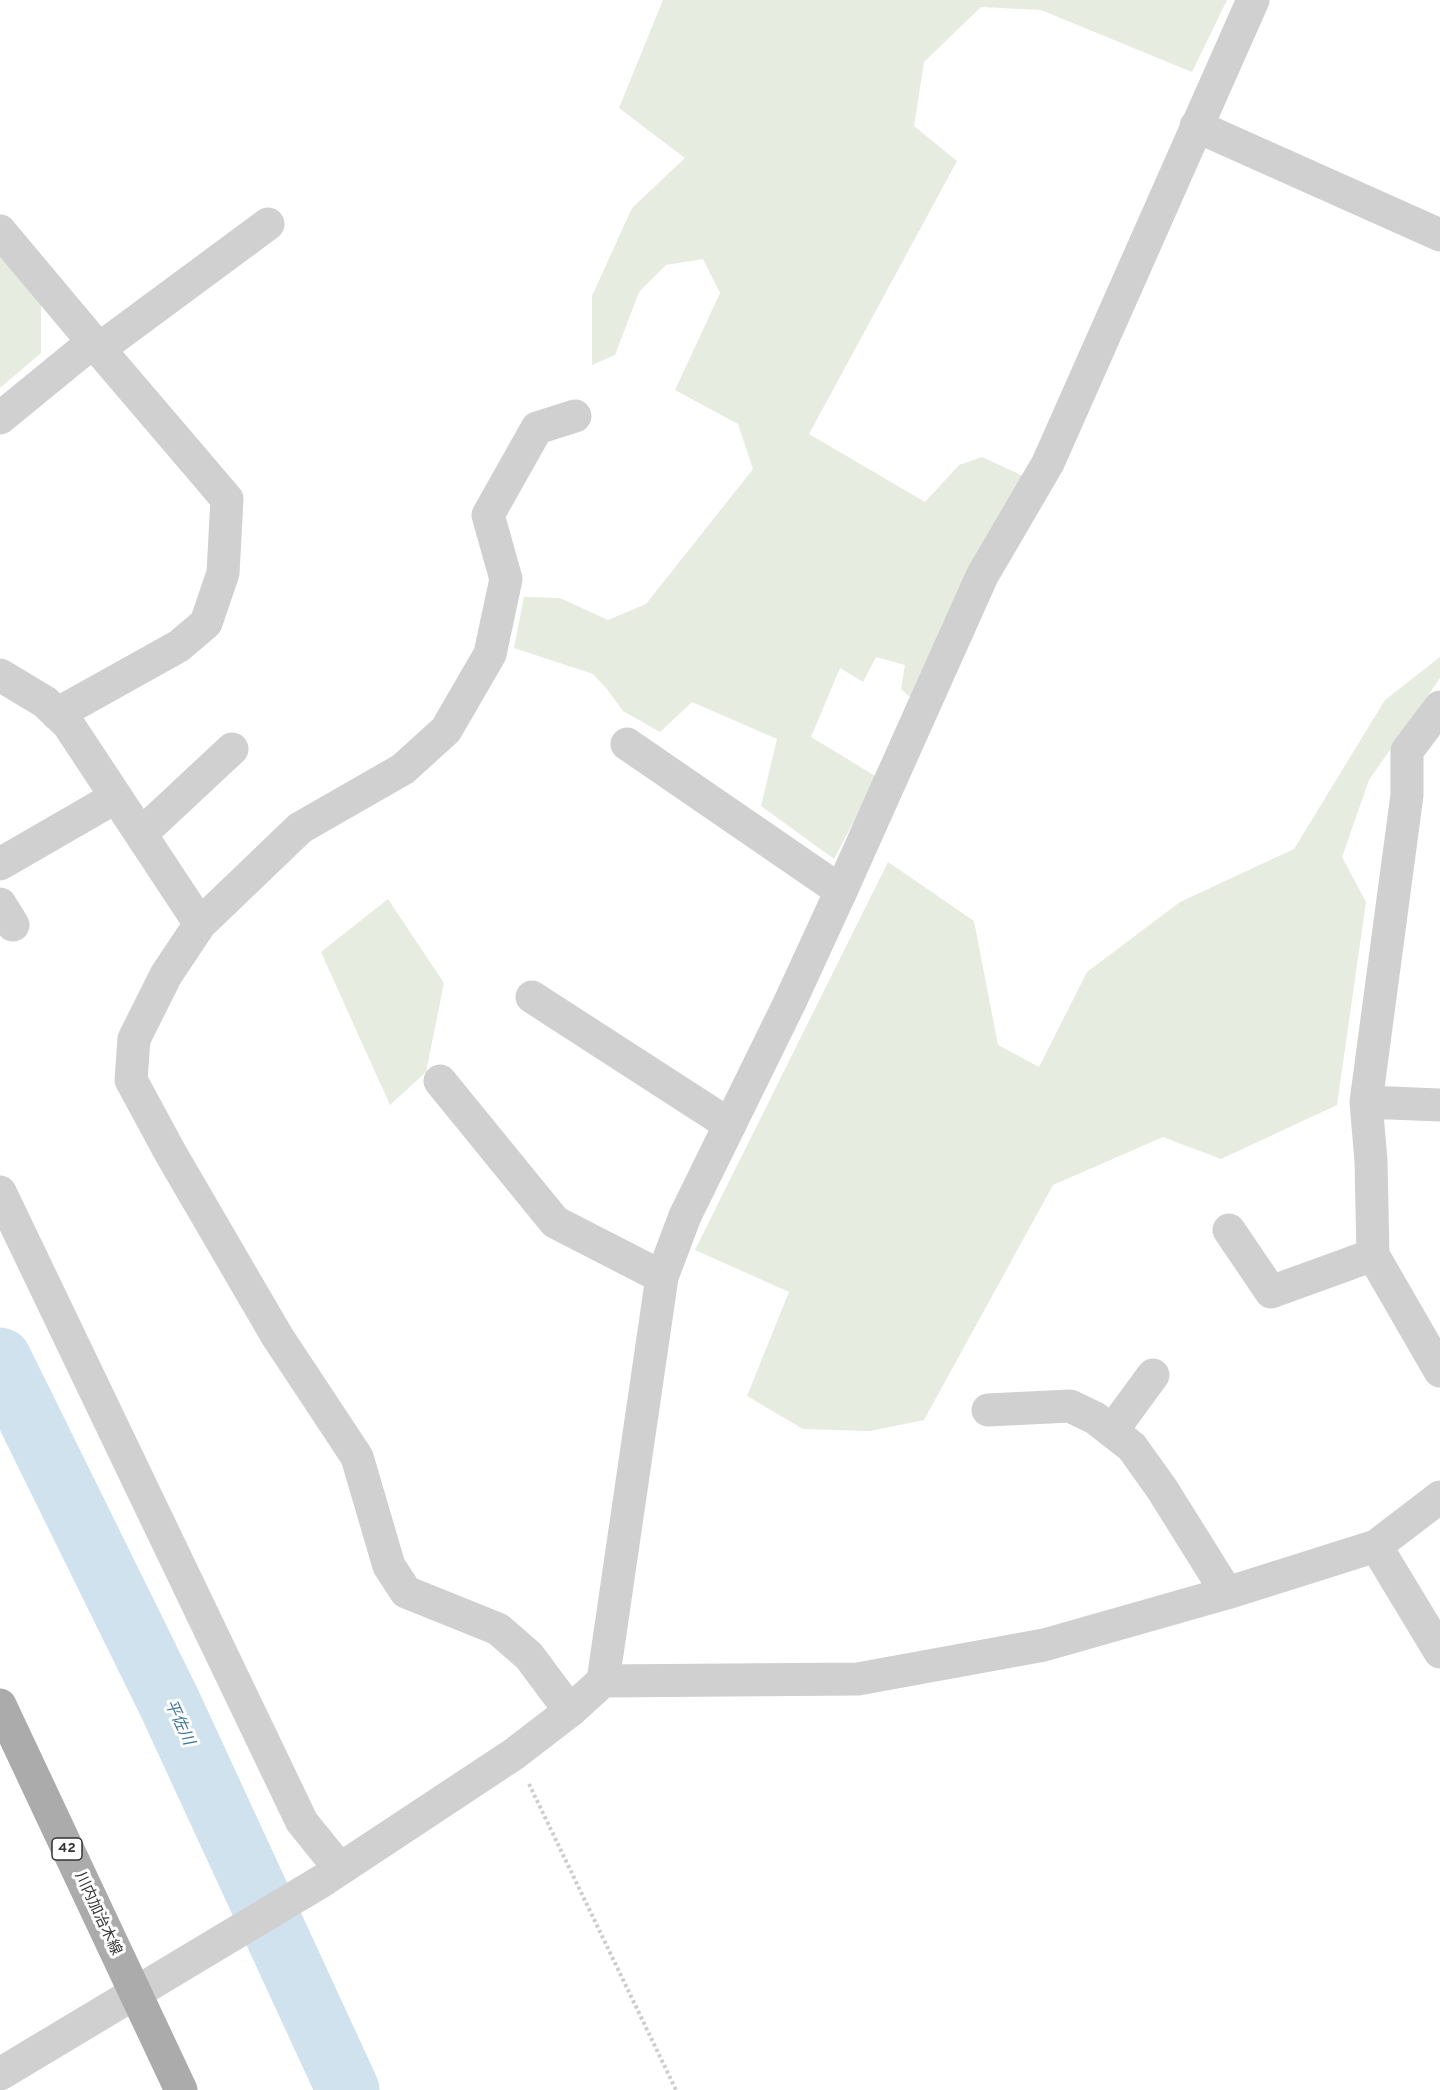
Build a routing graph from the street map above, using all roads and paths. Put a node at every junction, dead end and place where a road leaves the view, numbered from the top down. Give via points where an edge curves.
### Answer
1 (1253, 0) edge
2 (1196, 126) junction
3 (268, 224) dead end
4 (0, 231) edge
5 (1440, 235) edge
6 (96, 345) junction
7 (575, 416) dead end
8 (0, 418) edge
9 (0, 675) edge
10 (1440, 707) edge
11 (57, 714) junction
12 (627, 744) dead end
13 (232, 749) dead end
14 (116, 796) junction
15 (141, 834) junction
16 (0, 864) edge
17 (842, 891) junction
18 (200, 924) junction
19 (532, 997) dead end
20 (440, 1080) dead end
21 (1366, 1102) junction
22 (1440, 1105) edge
23 (730, 1125) junction
24 (0, 1192) edge
25 (1229, 1230) dead end
26 (1373, 1255) junction
27 (662, 1277) junction
28 (1440, 1371) edge
29 (1154, 1375) dead end
30 (988, 1410) dead end
31 (1113, 1431) junction
32 (1440, 1497) edge
33 (1377, 1546) junction
34 (1227, 1593) junction
35 (1440, 1652) edge
36 (603, 1681) junction
37 (0, 1705) edge
38 (570, 1711) junction
39 (514, 1754) junction
40 (331, 1875) junction
41 (135, 1993) junction
42 (0, 2074) edge
43 (181, 2090) edge
44 (676, 2090) edge

1 - 2 street
2 - 5 street
2 - 17 street via 1048,463 982,576
3 - 6 street
4 - 6 street
6 - 8 street
6 - 11 street via 227,499 223,573 206,623 179,646
7 - 18 street via 537,428 488,515 506,579 490,654 446,730 404,770 300,828
9 - 11 street via 45,702
10 - 21 street via 1407,751 1407,795
11 - 14 street via 68,724
12 - 17 street
13 - 15 street
14 - 15 street
14 - 16 street
15 - 18 street
17 - 23 street
18 - 38 street via 166,975 134,1038 131,1080 277,1336 357,1456 389,1566 406,1592 498,1629 530,1656
19 - 23 street
20 - 27 street via 555,1222
21 - 22 street
21 - 26 street
23 - 27 street via 685,1216
24 - 40 street
25 - 26 street via 1271,1292
26 - 28 street
27 - 36 street
29 - 31 street
30 - 31 street via 1070,1406
31 - 34 street via 1132,1447 1162,1489
32 - 33 street
33 - 34 street
33 - 35 street
34 - 36 street via 1044,1645 858,1679
36 - 38 street
37 - 41 main road, 川内加治木線 / 42
38 - 39 street
39 - 40 street
39 - 44 path
40 - 41 street
41 - 42 street
41 - 43 main road, 川内加治木線 / 42

